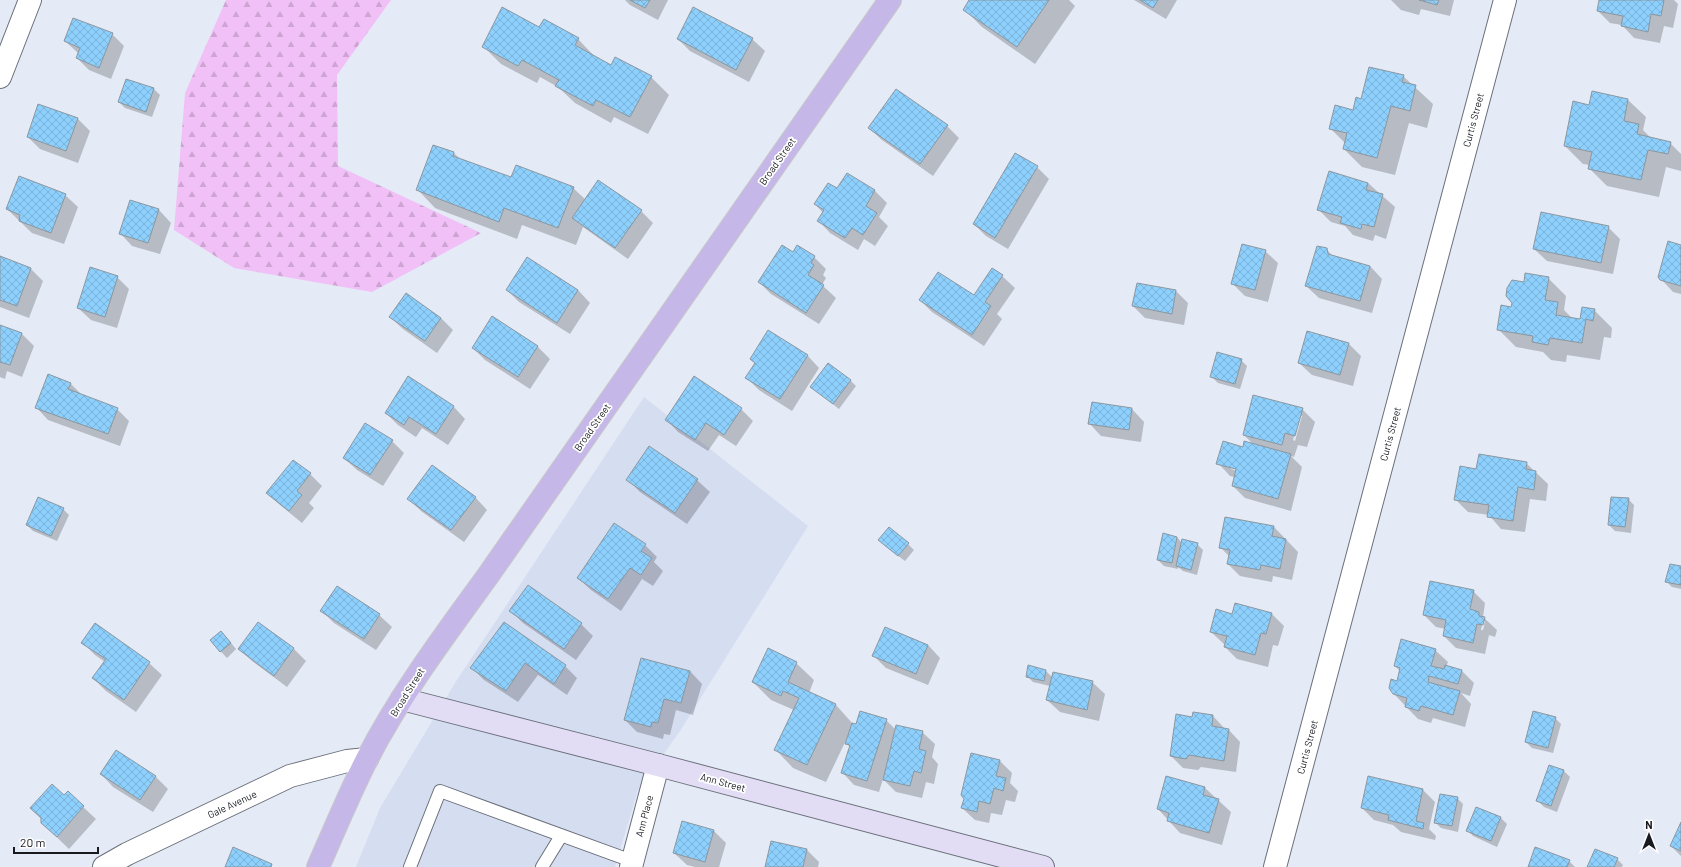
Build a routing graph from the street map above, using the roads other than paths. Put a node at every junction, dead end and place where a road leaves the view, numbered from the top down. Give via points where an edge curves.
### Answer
1 (30, 0) edge
2 (890, 0) edge
3 (1505, 0) edge
4 (0, 78) edge
5 (402, 699) junction
6 (367, 759) junction
7 (658, 765) junction
8 (561, 836) junction
9 (631, 864) edge
10 (104, 867) edge
11 (318, 867) edge
12 (410, 867) edge
13 (542, 867) edge
14 (1043, 867) edge
15 (1275, 867) edge

1 - 4 street
2 - 5 main road, Broad Street via 444,635
3 - 15 street, Curtis Street
5 - 6 main road, Broad Street
5 - 7 main road, Ann Street
6 - 10 street, Gale Avenue via 347,761 290,776
6 - 11 main road, Broad Street
7 - 9 street, Ann Place
7 - 14 main road, Ann Street
8 - 9 lane
8 - 12 lane via 440,791
8 - 13 lane

